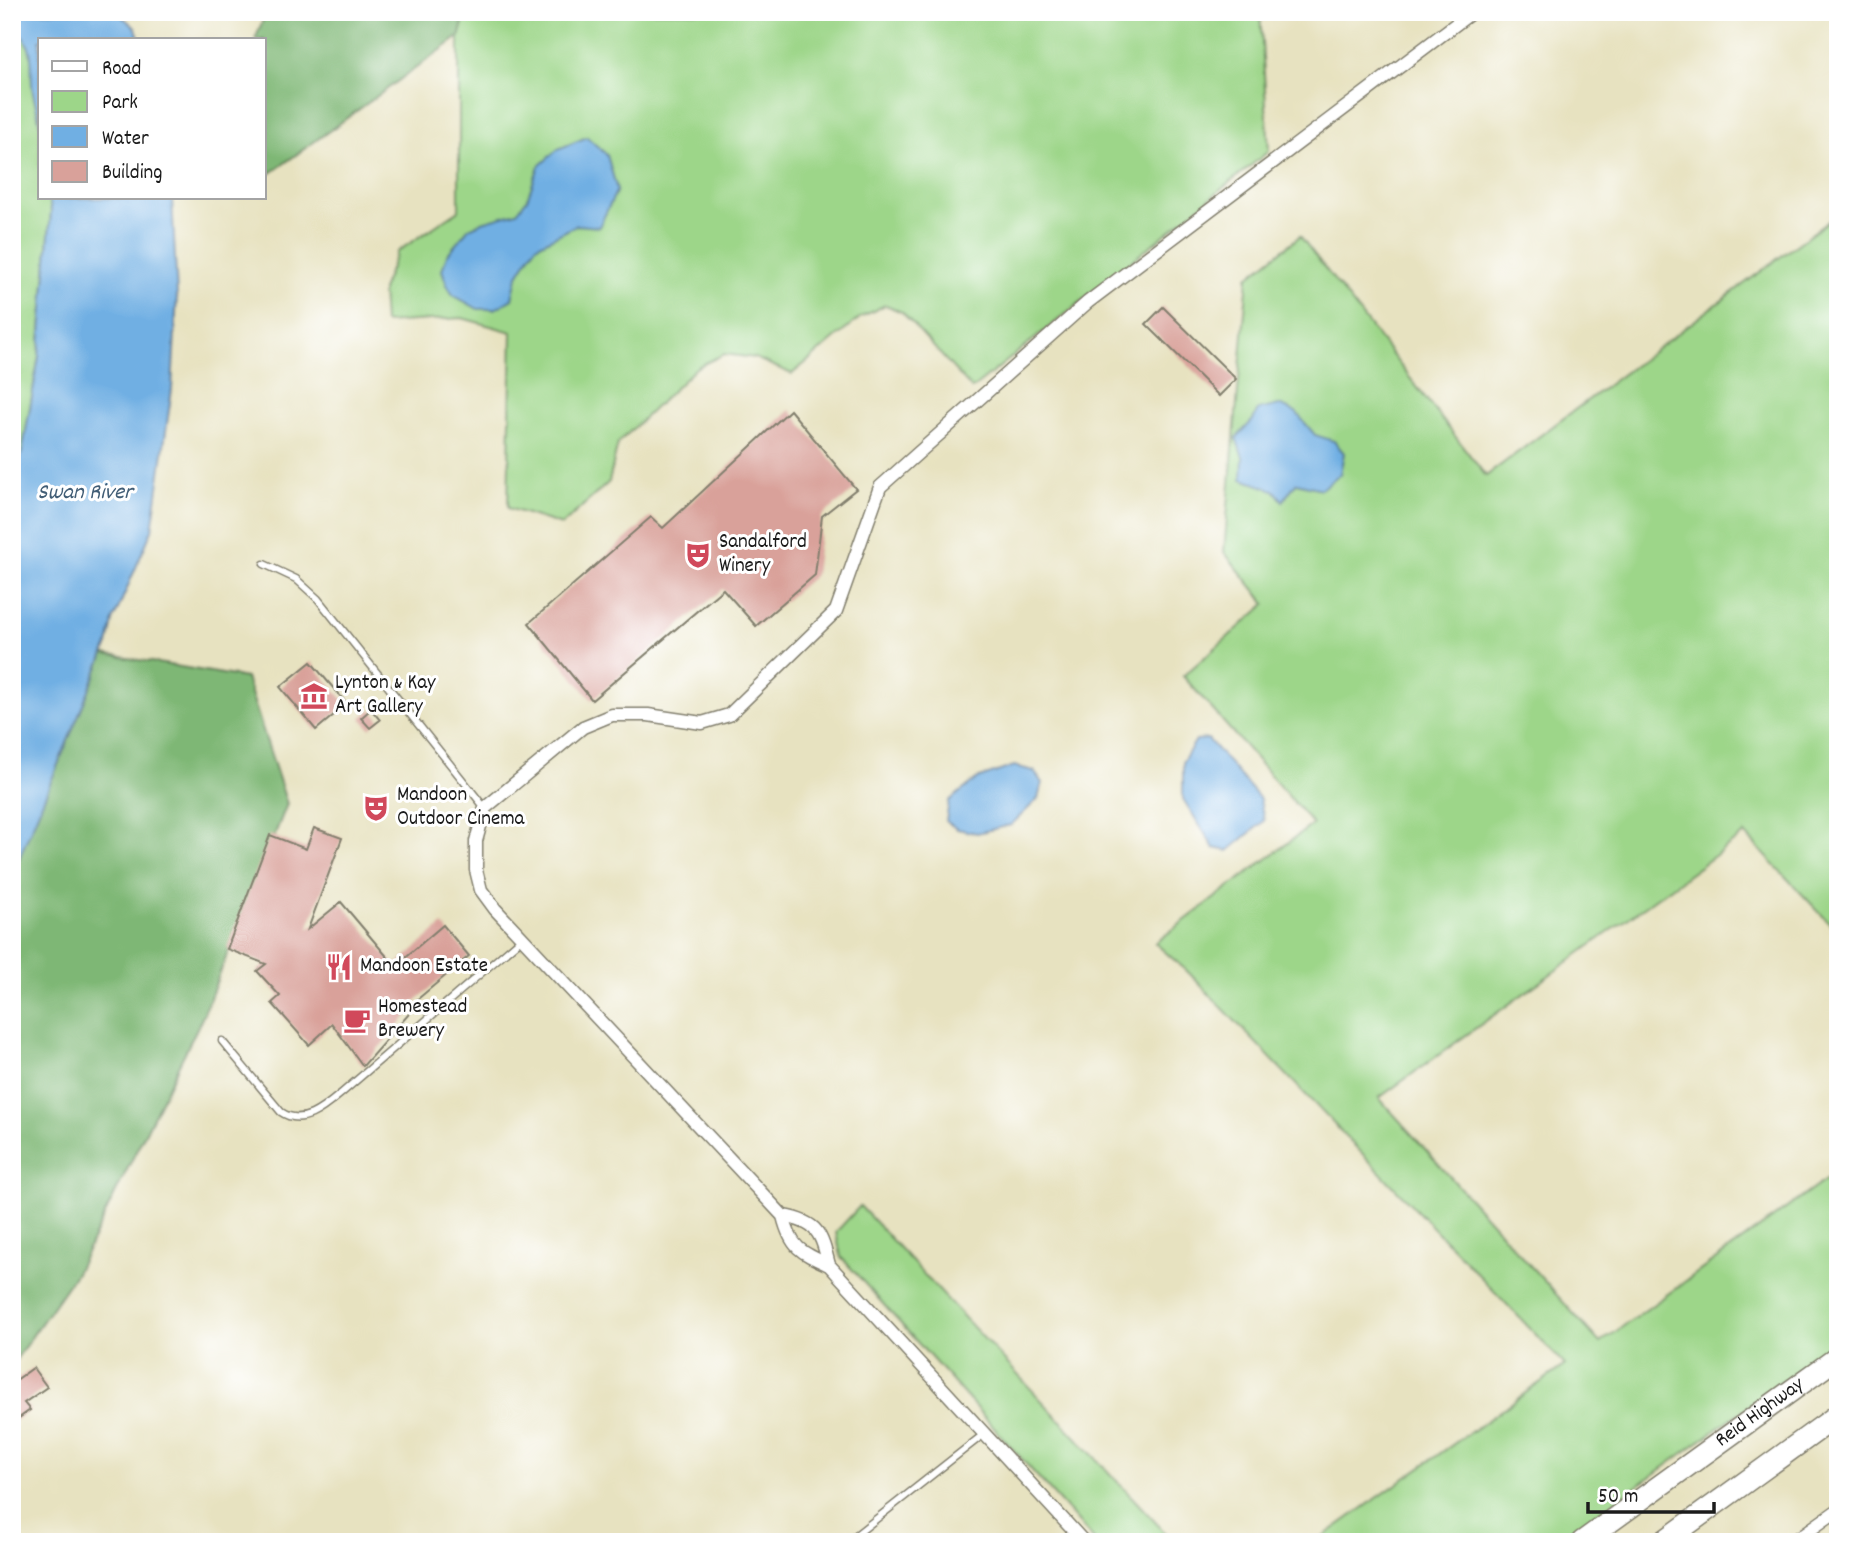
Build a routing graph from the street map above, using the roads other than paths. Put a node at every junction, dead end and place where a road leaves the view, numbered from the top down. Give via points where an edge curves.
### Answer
1 (1472, 12) edge
2 (264, 564) dead end
3 (485, 808) junction
4 (522, 938) junction
5 (222, 1041) dead end
6 (783, 1216) junction
7 (829, 1265) junction
8 (1838, 1357) edge
9 (1838, 1415) edge
10 (984, 1434) junction
11 (1838, 1510) edge
12 (847, 1542) edge
13 (1084, 1542) edge
14 (1582, 1542) edge
15 (1663, 1542) edge
16 (1793, 1542) edge

1 - 3 street via 1088,302 880,487 836,611 729,715 702,723 612,715 583,727
2 - 3 lane via 296,579 318,599
3 - 4 street via 476,841 481,890
4 - 5 lane via 344,1091 305,1117 289,1118 281,1112
4 - 6 street
6 - 7 street via 795,1246
6 - 7 street via 814,1227 823,1240
7 - 10 street
8 - 14 highway, Reid Highway
9 - 15 highway
10 - 12 lane
10 - 13 street
11 - 16 street

